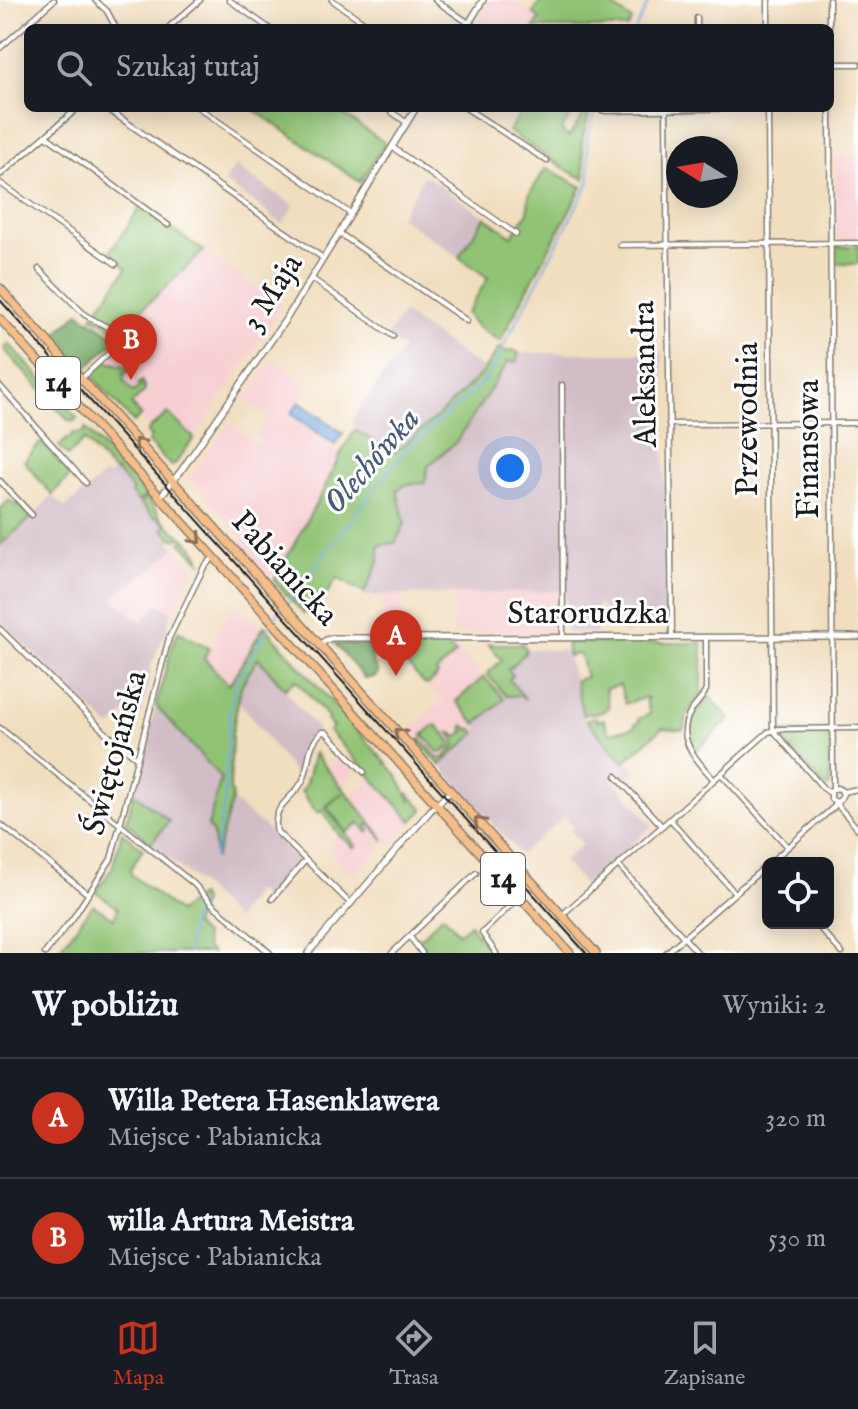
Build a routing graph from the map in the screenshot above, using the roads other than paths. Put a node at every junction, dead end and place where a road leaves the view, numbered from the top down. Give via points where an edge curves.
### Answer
1 (54, 0) edge
2 (95, 0) edge
3 (200, 0) edge
4 (229, 0) edge
5 (332, 0) edge
6 (435, 0) edge
7 (483, 0) edge
8 (768, 0) edge
9 (829, 0) edge
10 (697, 18) dead end
11 (31, 24) edge
12 (114, 24) edge
13 (173, 24) edge
14 (263, 24) edge
15 (366, 24) edge
16 (465, 24) edge
17 (468, 24) edge
18 (697, 24) edge
19 (768, 24) edge
20 (829, 24) edge
21 (24, 30) edge
22 (0, 48) edge
23 (834, 64) edge
24 (858, 64) edge
25 (73, 112) edge
26 (112, 112) edge
27 (205, 112) edge
28 (392, 112) edge
29 (414, 112) edge
30 (472, 112) edge
31 (666, 112) edge
32 (768, 112) edge
33 (830, 112) edge
34 (407, 123) junction
35 (46, 136) junction
36 (392, 147) junction
37 (547, 161) dead end
38 (0, 175) edge
39 (0, 183) edge
40 (351, 214) junction
41 (168, 225) dead end
42 (339, 233) junction
43 (516, 234) dead end
44 (831, 243) junction
45 (858, 243) edge
46 (667, 244) junction
47 (769, 244) junction
48 (620, 245) dead end
49 (323, 258) junction
50 (116, 264) dead end
51 (39, 269) dead end
52 (311, 278) junction
53 (0, 288) edge
54 (0, 319) edge
55 (467, 321) dead end
56 (393, 336) dead end
57 (81, 379) junction
58 (562, 385) dead end
59 (0, 386) edge
60 (831, 422) junction
61 (771, 423) junction
62 (858, 423) edge
63 (669, 424) junction
64 (0, 481) edge
65 (174, 482) junction
66 (86, 483) dead end
67 (160, 497) junction
68 (32, 515) dead end
69 (214, 557) junction
70 (0, 629) edge
71 (832, 637) junction
72 (858, 637) edge
73 (563, 638) junction
74 (672, 638) junction
75 (706, 638) junction
76 (771, 638) junction
77 (320, 645) junction
78 (0, 728) edge
79 (833, 728) junction
80 (858, 728) edge
81 (773, 730) junction
82 (137, 758) junction
83 (364, 772) dead end
84 (721, 774) junction
85 (616, 776) dead end
86 (714, 780) junction
87 (858, 789) edge
88 (451, 791) junction
89 (831, 791) junction
90 (842, 792) junction
91 (837, 802) junction
92 (436, 805) junction
93 (670, 819) junction
94 (0, 824) edge
95 (120, 825) junction
96 (662, 826) junction
97 (858, 829) edge
98 (787, 846) junction
99 (774, 857) edge
100 (305, 861) junction
101 (618, 865) junction
102 (762, 868) edge
103 (476, 873) dead end
104 (734, 892) junction
105 (88, 894) junction
106 (519, 897) junction
107 (272, 899) dead end
108 (351, 904) junction
109 (562, 915) junction
110 (820, 929) edge
111 (410, 937) junction
112 (684, 937) junction
113 (45, 953) edge
114 (270, 953) edge
115 (308, 953) edge
116 (392, 953) edge
117 (422, 953) edge
118 (496, 953) edge
119 (570, 953) edge
120 (596, 953) edge
121 (666, 953) edge
122 (698, 953) edge
123 (842, 953) edge

1 - 11 street
2 - 12 street
3 - 13 street
4 - 14 street
5 - 15 street
6 - 16 street
7 - 17 street
8 - 19 street
9 - 20 street
10 - 18 street
21 - 22 street
23 - 24 street
25 - 35 street
26 - 49 street
27 - 40 street
28 - 34 street
29 - 34 street, 3 Maja
30 - 37 street
31 - 46 street, Aleksandra
32 - 47 street, Przewodnia
33 - 44 street, Finansowa
34 - 36 street, 3 Maja
35 - 38 street
35 - 41 street
36 - 40 street, 3 Maja
36 - 43 street
39 - 50 street
40 - 42 street, 3 Maja
42 - 49 street, 3 Maja
42 - 55 street
44 - 45 street
44 - 47 street
44 - 60 street, Finansowa
46 - 47 street
46 - 48 street
46 - 63 street, Aleksandra
47 - 61 street, Przewodnia
49 - 52 street, 3 Maja
51 - 57 street via 85,315 122,341
52 - 56 street
52 - 65 street, 3 Maja
53 - 57 main road, Pabianicka / 14
54 - 67 main road, Pabianicka / 14
65 -> 57 main road, Pabianicka / 14
58 - 73 street
59 - 66 street
60 - 61 street
60 - 62 street
60 - 71 street, Finansowa
61 - 63 street
61 - 76 street, Przewodnia
63 - 74 street, Aleksandra
64 - 68 street
65 - 67 street, 3 Maja
65 - 77 main road, Pabianicka / 14
67 -> 69 main road, Pabianicka / 14
69 - 82 street, Świętojańska via 169,638
69 - 92 main road, Pabianicka / 14
70 - 82 street
71 - 72 street, Starorudzka
71 - 76 street, Starorudzka
71 - 79 street, Finansowa
73 - 74 street, Starorudzka
73 - 77 street, Starorudzka via 332,638
74 - 75 street, Starorudzka
75 - 76 street, Starorudzka
75 - 86 street via 706,690 687,720 686,739
76 - 81 street, Przewodnia
88 -> 77 main road, Pabianicka / 14
78 - 95 street
79 - 80 street
79 - 81 street
79 - 89 street, Finansowa
81 - 84 street
81 - 89 street
82 - 95 street, Świętojańska
83 - 100 street via 325,732 312,743 300,785 283,802 275,827
84 - 86 street
84 - 98 street
85 - 96 street
86 - 93 street
87 - 90 street
88 - 92 street
109 -> 88 main road, Pabianicka / 14
89 - 90 street
89 - 91 street
90 - 91 street
91 - 97 street
91 - 98 street
92 - 106 main road, Pabianicka / 14
92 - 108 street
93 - 96 street
93 - 104 street
94 - 105 street
95 - 105 street, Świętojańska via 110,863
95 - 114 street
96 - 101 street
98 - 99 street
100 - 107 street
100 - 108 street
101 - 109 street
101 - 112 street
102 - 104 street
103 - 111 street
104 - 112 street
105 - 113 street, Świętojańska
106 - 118 street via 482,933
106 - 119 main road, Pabianicka / 14
108 - 115 street
109 - 120 main road, Pabianicka / 14
110 - 123 street
111 - 116 street
111 - 117 street
112 - 121 street
112 - 122 street

